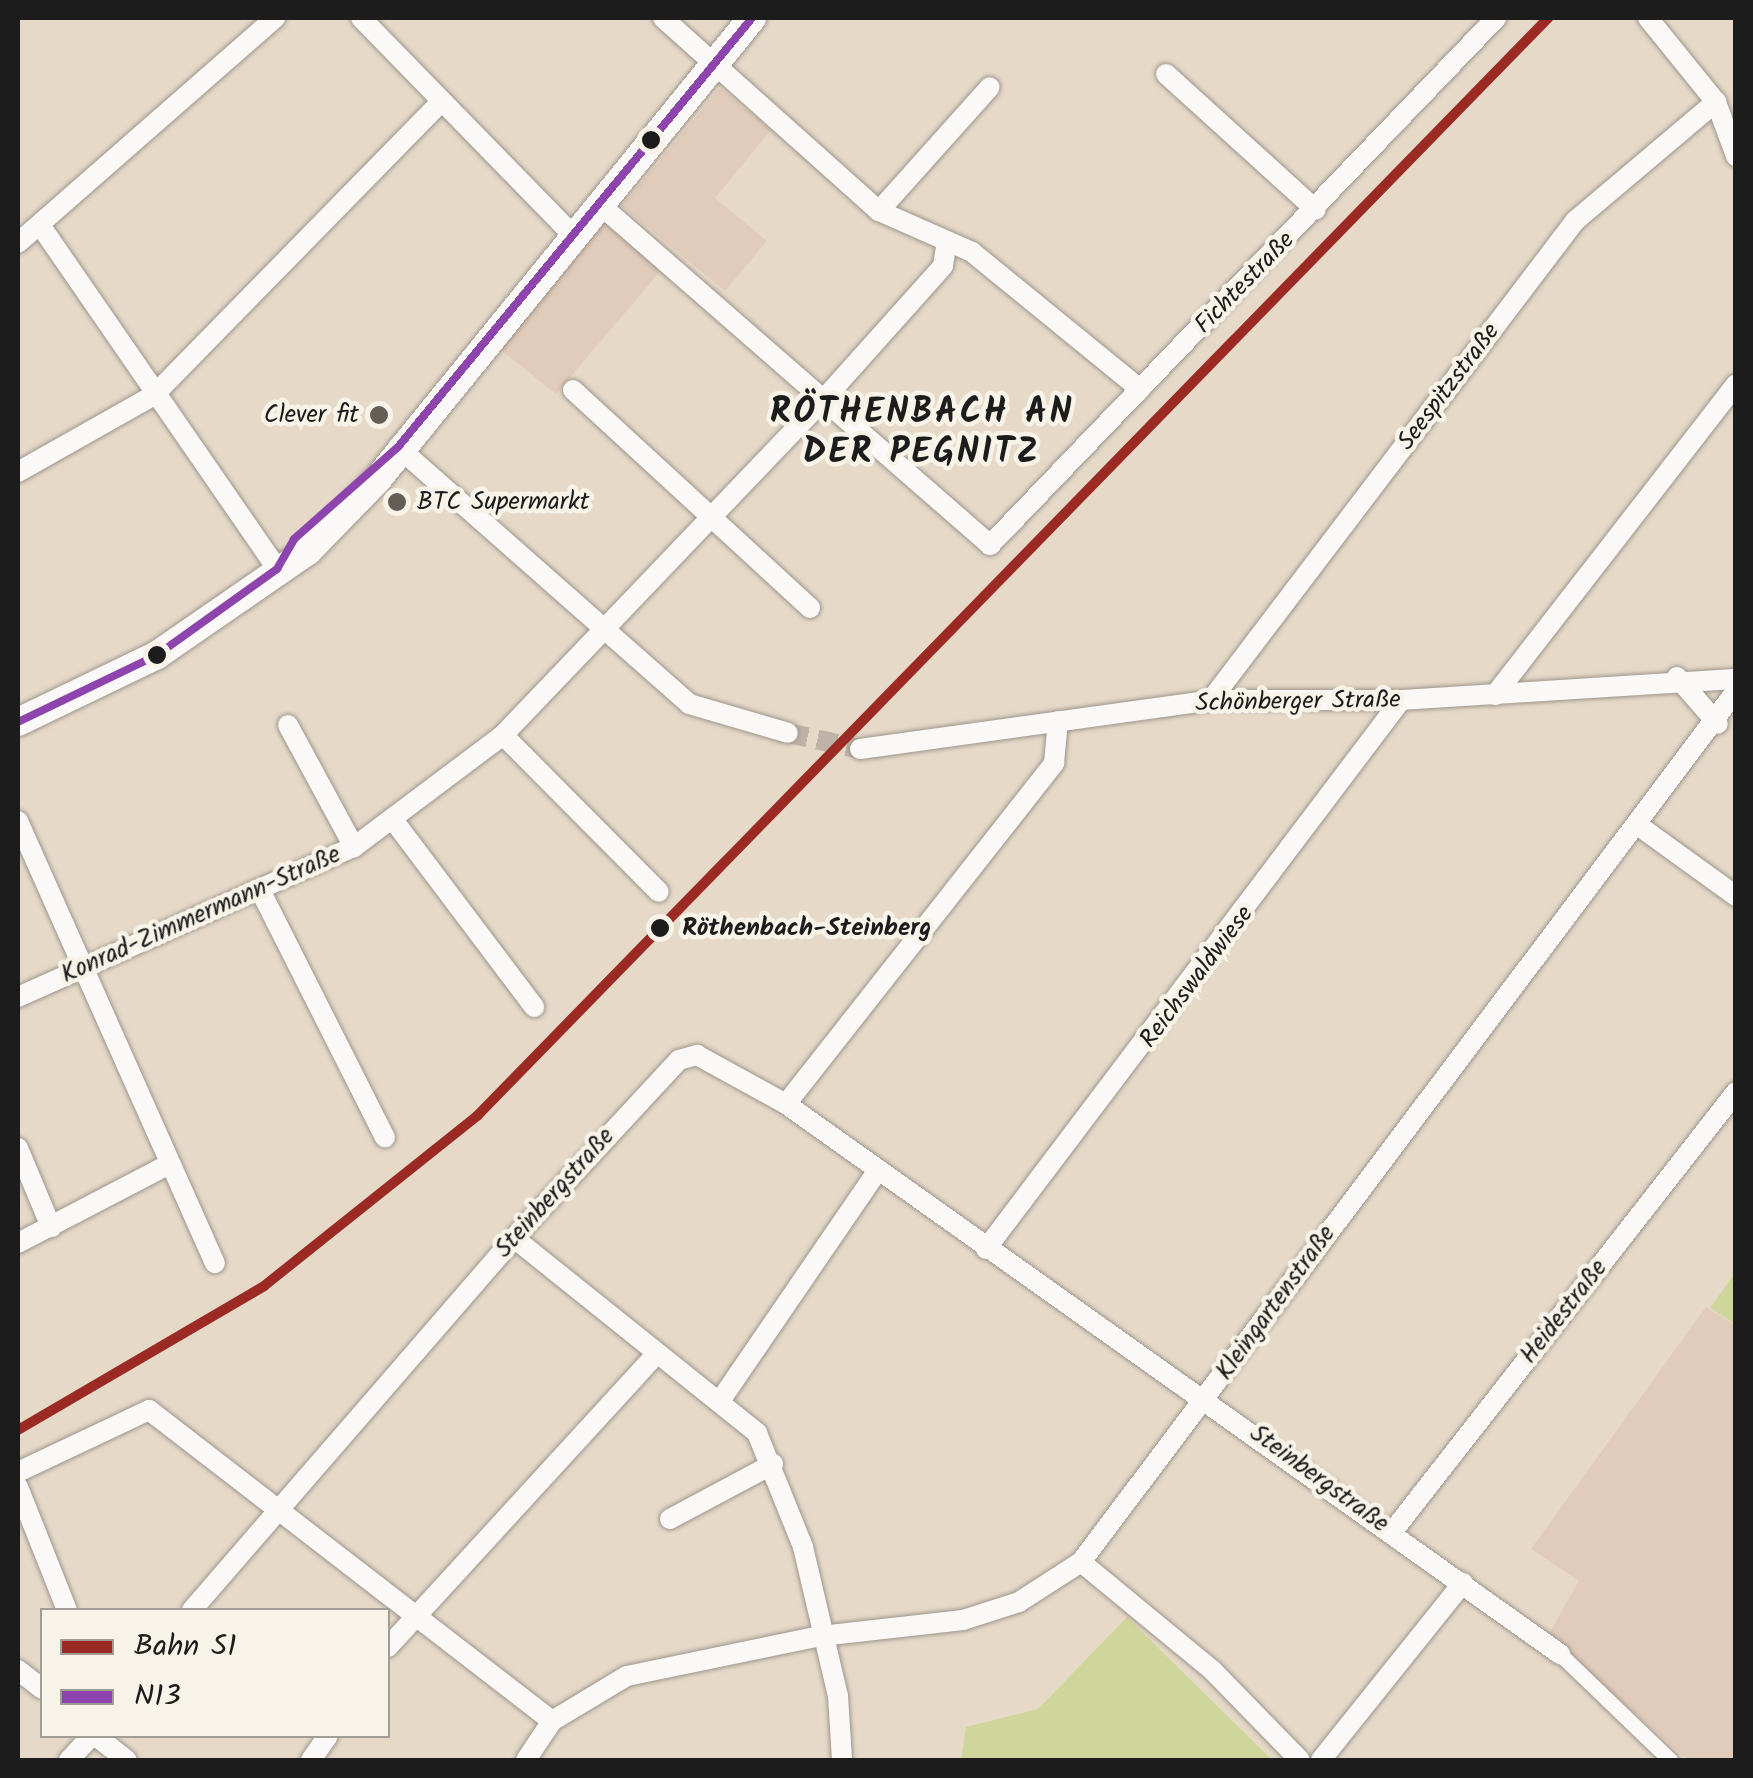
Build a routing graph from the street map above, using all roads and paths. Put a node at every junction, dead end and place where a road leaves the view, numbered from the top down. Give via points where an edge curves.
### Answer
1 (275, 18) edge
2 (362, 18) edge
3 (664, 18) edge
4 (752, 18) edge
5 (1496, 18) edge
6 (1648, 18) edge
7 (714, 67) junction
8 (1166, 74) dead end
9 (990, 87) dead end
10 (1716, 102) junction
11 (440, 103) junction
12 (1736, 156) edge
13 (598, 204) junction
14 (1316, 210) junction
15 (879, 211) junction
16 (40, 225) junction
17 (572, 235) junction
18 (18, 244) edge
19 (946, 246) junction
20 (1736, 384) edge
21 (573, 390) dead end
22 (1140, 390) junction
23 (154, 395) junction
24 (825, 398) junction
25 (390, 456) junction
26 (18, 472) edge
27 (713, 516) junction
28 (284, 563) junction
29 (810, 608) dead end
30 (606, 630) junction
31 (1677, 676) junction
32 (1736, 678) edge
33 (1736, 691) edge
34 (1495, 694) junction
35 (1211, 700) junction
36 (1401, 700) junction
37 (1058, 721) junction
38 (18, 722) edge
39 (1718, 724) junction
40 (288, 725) dead end
41 (788, 732) tunnel mouth
42 (503, 735) junction
43 (860, 748) tunnel mouth
44 (18, 820) edge
45 (394, 821) junction
46 (1639, 826) junction
47 (354, 846) junction
48 (261, 892) junction
49 (659, 892) dead end
50 (1736, 896) edge
51 (81, 967) junction
52 (18, 997) edge
53 (534, 1007) dead end
54 (1736, 1092) edge
55 (786, 1104) junction
56 (385, 1138) dead end
57 (18, 1148) edge
58 (168, 1165) junction
59 (876, 1172) junction
60 (51, 1227) junction
61 (514, 1238) junction
62 (18, 1243) edge
63 (986, 1249) junction
64 (215, 1262) dead end
65 (656, 1353) junction
66 (1206, 1397) junction
67 (722, 1398) junction
68 (773, 1464) junction
69 (18, 1472) edge
70 (18, 1487) edge
71 (278, 1504) junction
72 (670, 1519) dead end
73 (1393, 1531) junction
74 (1081, 1562) junction
75 (1463, 1582) junction
76 (66, 1608) edge
77 (194, 1608) edge
78 (412, 1611) junction
79 (821, 1636) junction
80 (390, 1644) edge
81 (1560, 1654) joint
82 (18, 1670) edge
83 (40, 1688) edge
84 (552, 1720) junction
85 (92, 1738) edge
86 (97, 1738) edge
87 (327, 1738) edge
88 (70, 1760) edge
89 (127, 1760) edge
90 (311, 1760) edge
91 (526, 1760) edge
92 (842, 1760) edge
93 (1300, 1760) edge
94 (1320, 1760) edge
95 (1670, 1760) edge

1 - 16 street
2 - 11 street
3 - 7 street
4 - 7 main road
5 - 14 street, Fichtestraße
6 - 10 street
7 - 13 main road
7 - 15 street
8 - 14 street
9 - 15 street
10 - 12 street
10 - 35 street, Seespitzstraße via 1576,221
11 - 17 street
11 - 23 street
13 - 17 main road
13 - 24 street
14 - 22 street, Fichtestraße
15 - 19 street
16 - 18 street
16 - 23 street
17 - 25 main road
19 - 22 street via 972,252
19 - 24 street, Konrad-Zimmermann-Straße via 942,266
20 - 34 street
21 - 27 street
22 - 24 street, Fichtestraße via 990,545
23 - 26 street
23 - 28 street
24 - 27 street, Konrad-Zimmermann-Straße
25 - 28 main road via 308,552
25 - 30 street
27 - 29 street
27 - 30 street, Konrad-Zimmermann-Straße
28 - 38 main road via 158,655
30 - 41 street via 689,704
30 - 42 street, Konrad-Zimmermann-Straße
31 - 32 street, Schönberger Straße
31 - 34 street, Schönberger Straße
31 - 39 street
33 - 39 street, Kleingartenstraße
34 - 36 street, Schönberger Straße
35 - 36 street, Schönberger Straße
35 - 37 street, Schönberger Straße
36 - 63 street, Reichswaldwiese
37 - 43 street, Schönberger Straße
37 - 55 street via 1054,762
39 - 46 street, Kleingartenstraße
40 - 47 street
42 - 45 street, Konrad-Zimmermann-Straße
42 - 49 street
44 - 51 street
45 - 47 street, Konrad-Zimmermann-Straße
45 - 53 street
46 - 50 street
46 - 66 street, Kleingartenstraße
47 - 48 street, Konrad-Zimmermann-Straße
48 - 51 street, Konrad-Zimmermann-Straße
48 - 56 street
51 - 52 street, Konrad-Zimmermann-Straße
51 - 58 street
54 - 73 street, Heidestraße
55 - 59 street, Steinbergstraße
55 - 61 street, Steinbergstraße via 716,1058 679,1060
57 - 60 street
58 - 60 street
58 - 64 street
59 - 63 street, Steinbergstraße
59 - 67 street
60 - 62 street
61 - 65 street
61 - 71 street, Steinbergstraße
63 - 66 street, Steinbergstraße
65 - 67 street
65 - 78 street
66 - 73 street, Steinbergstraße
66 - 74 street, Kleingartenstraße
67 - 68 street
68 - 72 street
68 - 79 street
69 - 71 street via 149,1410
70 - 76 street
71 - 77 street, Steinbergstraße
71 - 78 street
73 - 75 street, Steinbergstraße
74 - 79 street, Kleingartenstraße via 1019,1602 962,1620
74 - 93 street via 1213,1671
75 - 81 street, Steinbergstraße
75 - 94 street
78 - 80 street
78 - 84 street
79 - 84 street, Kleingartenstraße via 627,1676
79 - 92 street via 842,1719
81 - 95 street
82 - 83 street
84 - 91 street
85 - 88 street
86 - 89 street
87 - 90 street

